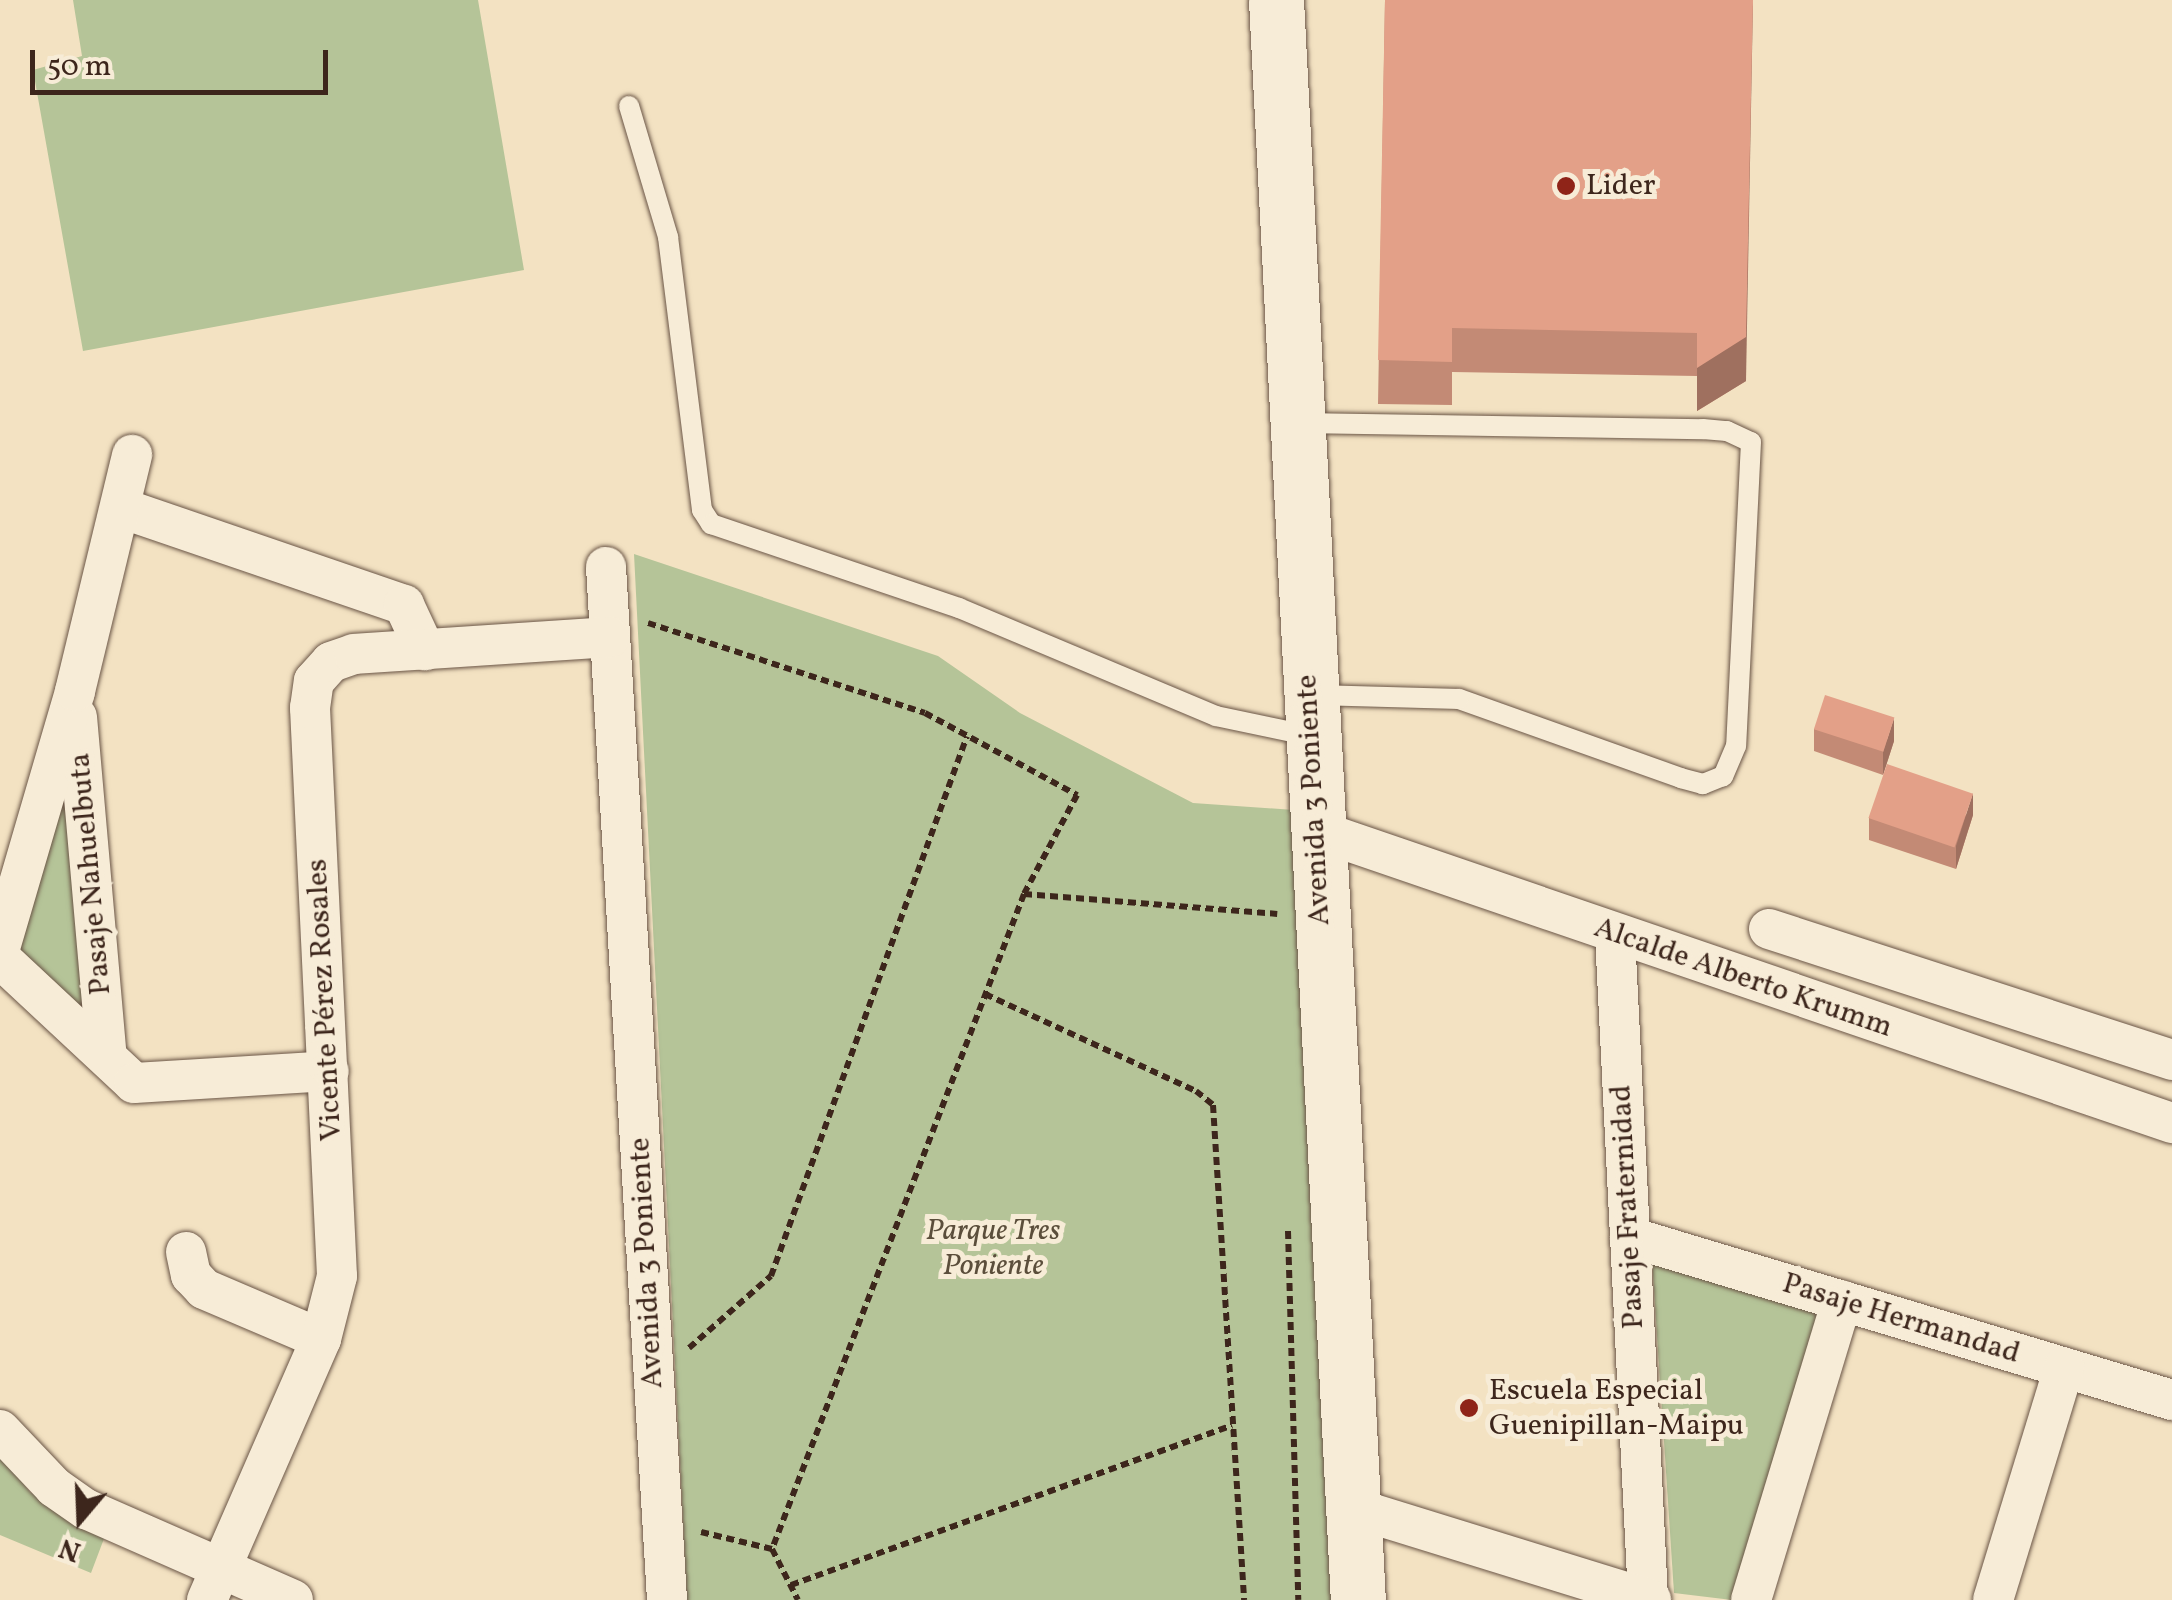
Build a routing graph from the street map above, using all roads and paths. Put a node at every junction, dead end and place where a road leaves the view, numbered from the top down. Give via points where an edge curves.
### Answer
1 (1276, 0) edge
2 (629, 106) dead end
3 (1298, 424) junction
4 (132, 456) dead end
5 (124, 508) junction
6 (606, 567) dead end
7 (609, 628) junction
8 (425, 650) junction
9 (75, 691) junction
10 (1310, 715) junction
11 (967, 736) junction
12 (1316, 830) junction
13 (1024, 894) junction
14 (1282, 914) dead end
15 (1769, 929) dead end
16 (1615, 935) junction
17 (0, 948) edge
18 (0, 958) edge
19 (985, 994) junction
20 (107, 1057) junction
21 (2172, 1060) edge
22 (328, 1072) junction
23 (2172, 1123) edge
24 (1630, 1237) junction
25 (186, 1252) dead end
26 (1842, 1301) junction
27 (321, 1339) junction
28 (684, 1352) dead end
29 (2064, 1368) junction
30 (2172, 1400) edge
31 (1232, 1425) junction
32 (0, 1430) edge
33 (1354, 1508) junction
34 (214, 1584) edge
35 (791, 1585) junction
36 (293, 1600) edge
37 (667, 1600) edge
38 (798, 1600) edge
39 (1244, 1600) edge
40 (1358, 1600) edge
41 (1650, 1600) edge
42 (1751, 1600) edge
43 (1993, 1600) edge

1 - 3 main road, Avenida 3 Poniente
2 - 10 lane via 668,237 702,510 711,524 959,608 1216,716
3 - 10 main road, Avenida 3 Poniente
3 - 10 lane via 1703,429 1751,442 1736,746 1723,776 1702,784 1681,778 1459,699
4 - 5 street, Pasaje Nahuelbuta
5 - 8 street via 404,605
5 - 9 street, Pasaje Nahuelbuta
6 - 7 street, Avenida 3 Poniente
7 - 8 street, Vicente Pérez Rosales
7 - 11 path via 648,623 924,713
7 - 37 street, Avenida 3 Poniente
8 - 22 street, Vicente Pérez Rosales via 342,657 322,669 310,694
9 - 17 street, Pasaje Nahuelbuta
9 - 20 street, Pasaje Nahuelbuta
10 - 12 main road, Avenida 3 Poniente
11 - 13 path via 1076,796
11 - 28 path via 771,1276
12 - 16 street, Alcalde Alberto Krumm
12 - 33 main road, Avenida 3 Poniente
13 - 14 path
13 - 19 path
15 - 21 street
16 - 23 street, Alcalde Alberto Krumm
16 - 24 street, Pasaje Fraternidad
18 - 20 street, Pasaje Nahuelbuta
19 - 31 path via 1196,1091 1213,1105
19 - 35 path via 772,1550
20 - 22 street, Pasaje Nahuelbuta via 134,1083
22 - 27 street, Vicente Pérez Rosales via 337,1276
24 - 26 street, Pasaje Hermandad
24 - 41 street, Pasaje Fraternidad
25 - 27 street via 190,1275 204,1289
26 - 29 street, Pasaje Hermandad
26 - 42 street
27 - 34 street, Vicente Pérez Rosales
29 - 30 street, Pasaje Hermandad
29 - 43 street
31 - 35 path
31 - 39 path
32 - 34 street via 54,1487
33 - 40 main road, Avenida 3 Poniente
33 - 41 street
34 - 36 street
35 - 38 path

